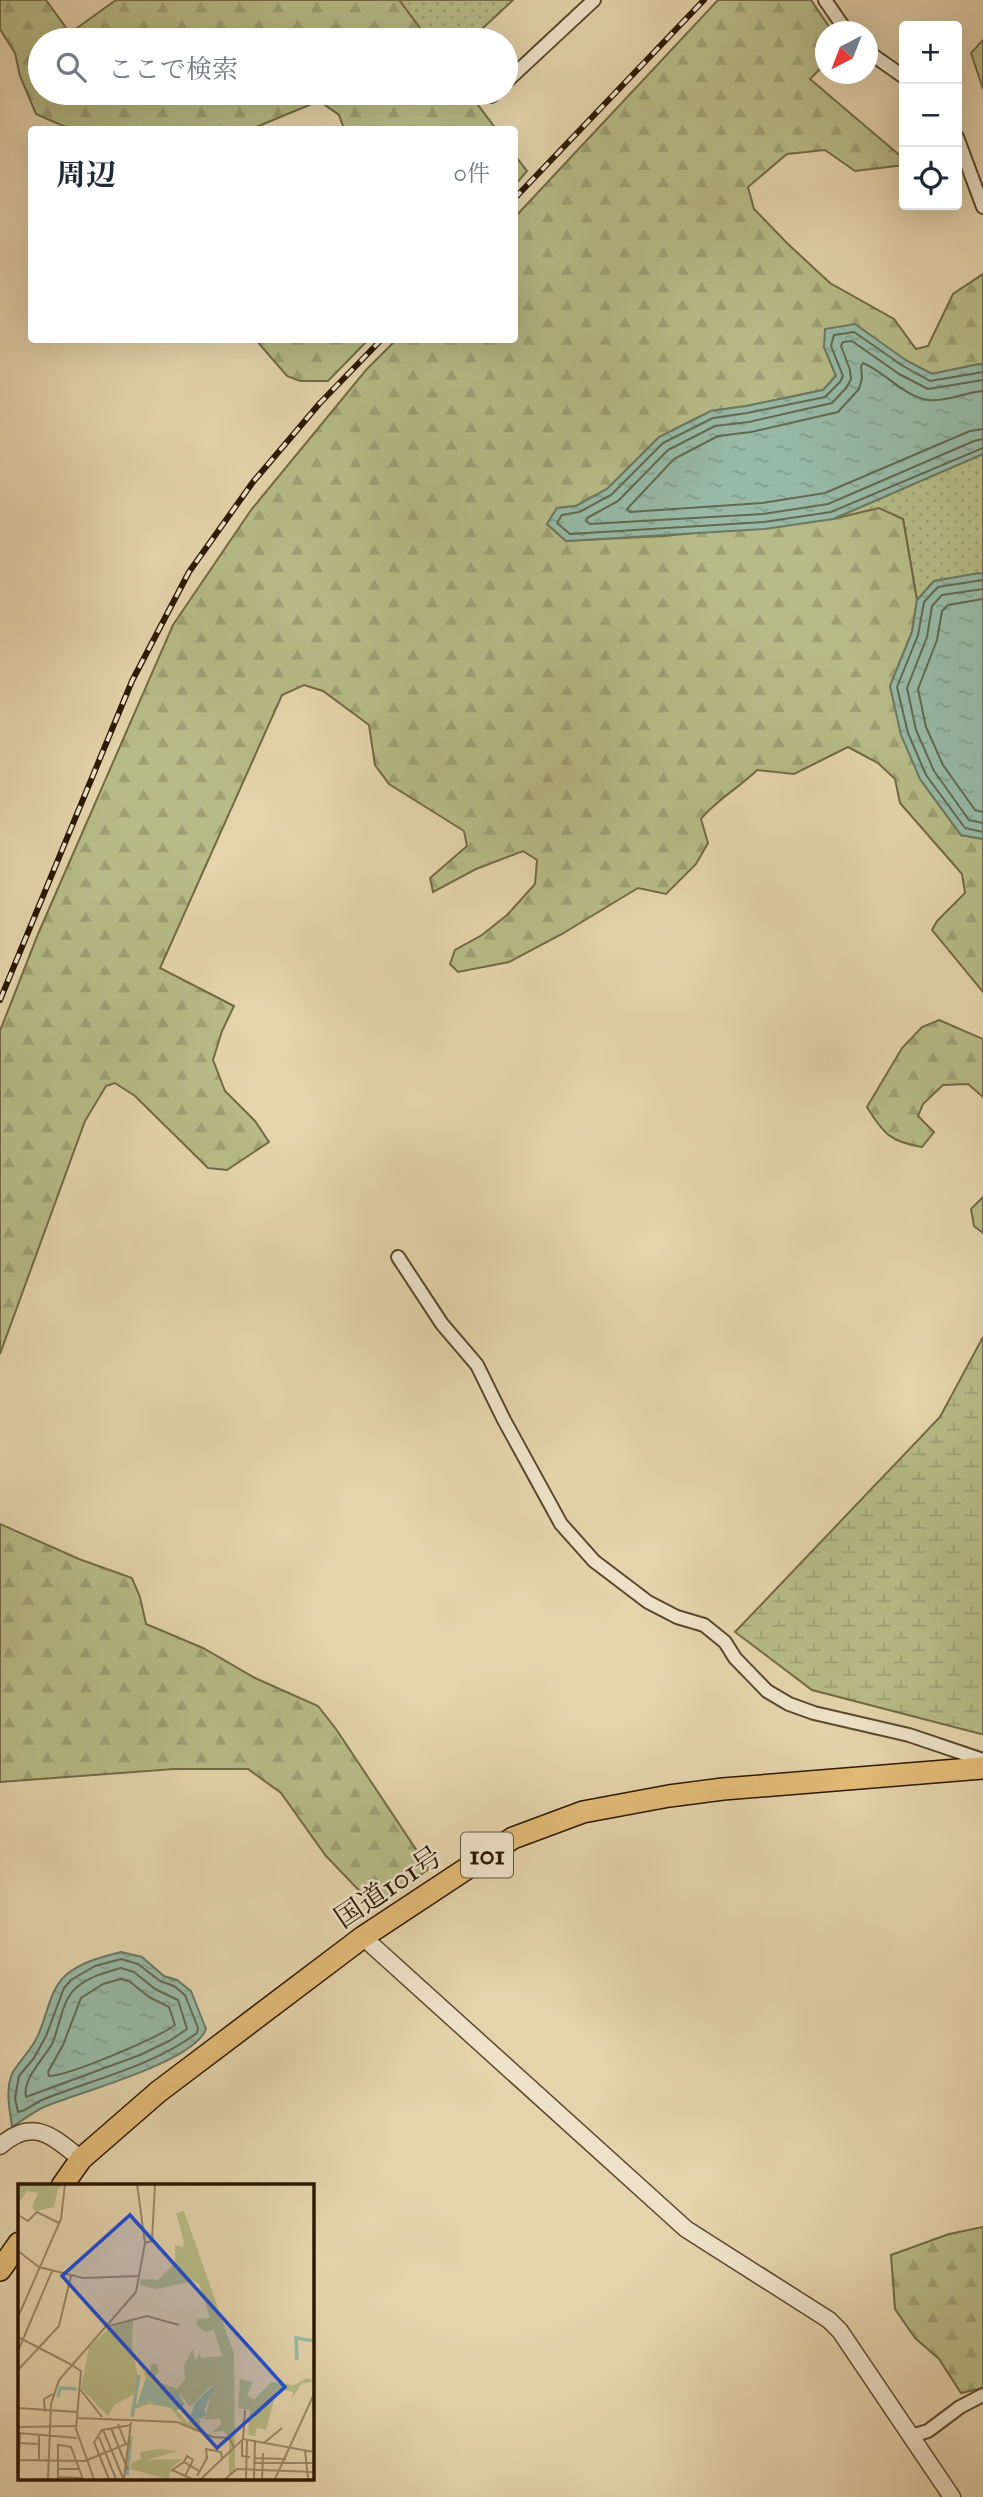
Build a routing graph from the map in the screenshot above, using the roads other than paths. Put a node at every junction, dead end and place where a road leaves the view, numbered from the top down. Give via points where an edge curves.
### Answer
1 (594, 0) edge
2 (825, 0) edge
3 (839, 21) edge
4 (878, 59) edge
5 (518, 71) edge
6 (899, 73) edge
7 (961, 147) edge
8 (983, 206) edge
9 (398, 1257) dead end
10 (983, 1760) edge
11 (983, 1768) edge
12 (363, 1937) junction
13 (0, 2146) edge
14 (82, 2159) junction
15 (63, 2184) edge
16 (18, 2245) edge
17 (0, 2270) edge
18 (983, 2395) edge
19 (911, 2435) junction
20 (952, 2497) edge

1 - 5 street
2 - 3 street
4 - 6 street
7 - 8 street
9 - 10 street via 442,1324 477,1365 561,1524 594,1562 648,1602 704,1625 767,1691 789,1704
11 - 12 highway, 国道101号 / 101 via 723,1789 583,1812 513,1838
12 - 14 highway, 国道101号 / 101 via 158,2092
12 - 19 street via 686,2229 829,2320
13 - 14 street via 12,2135 32,2130 54,2137
14 - 15 highway, 国道101号 / 101
16 - 17 highway
18 - 19 street via 928,2431
19 - 20 street

